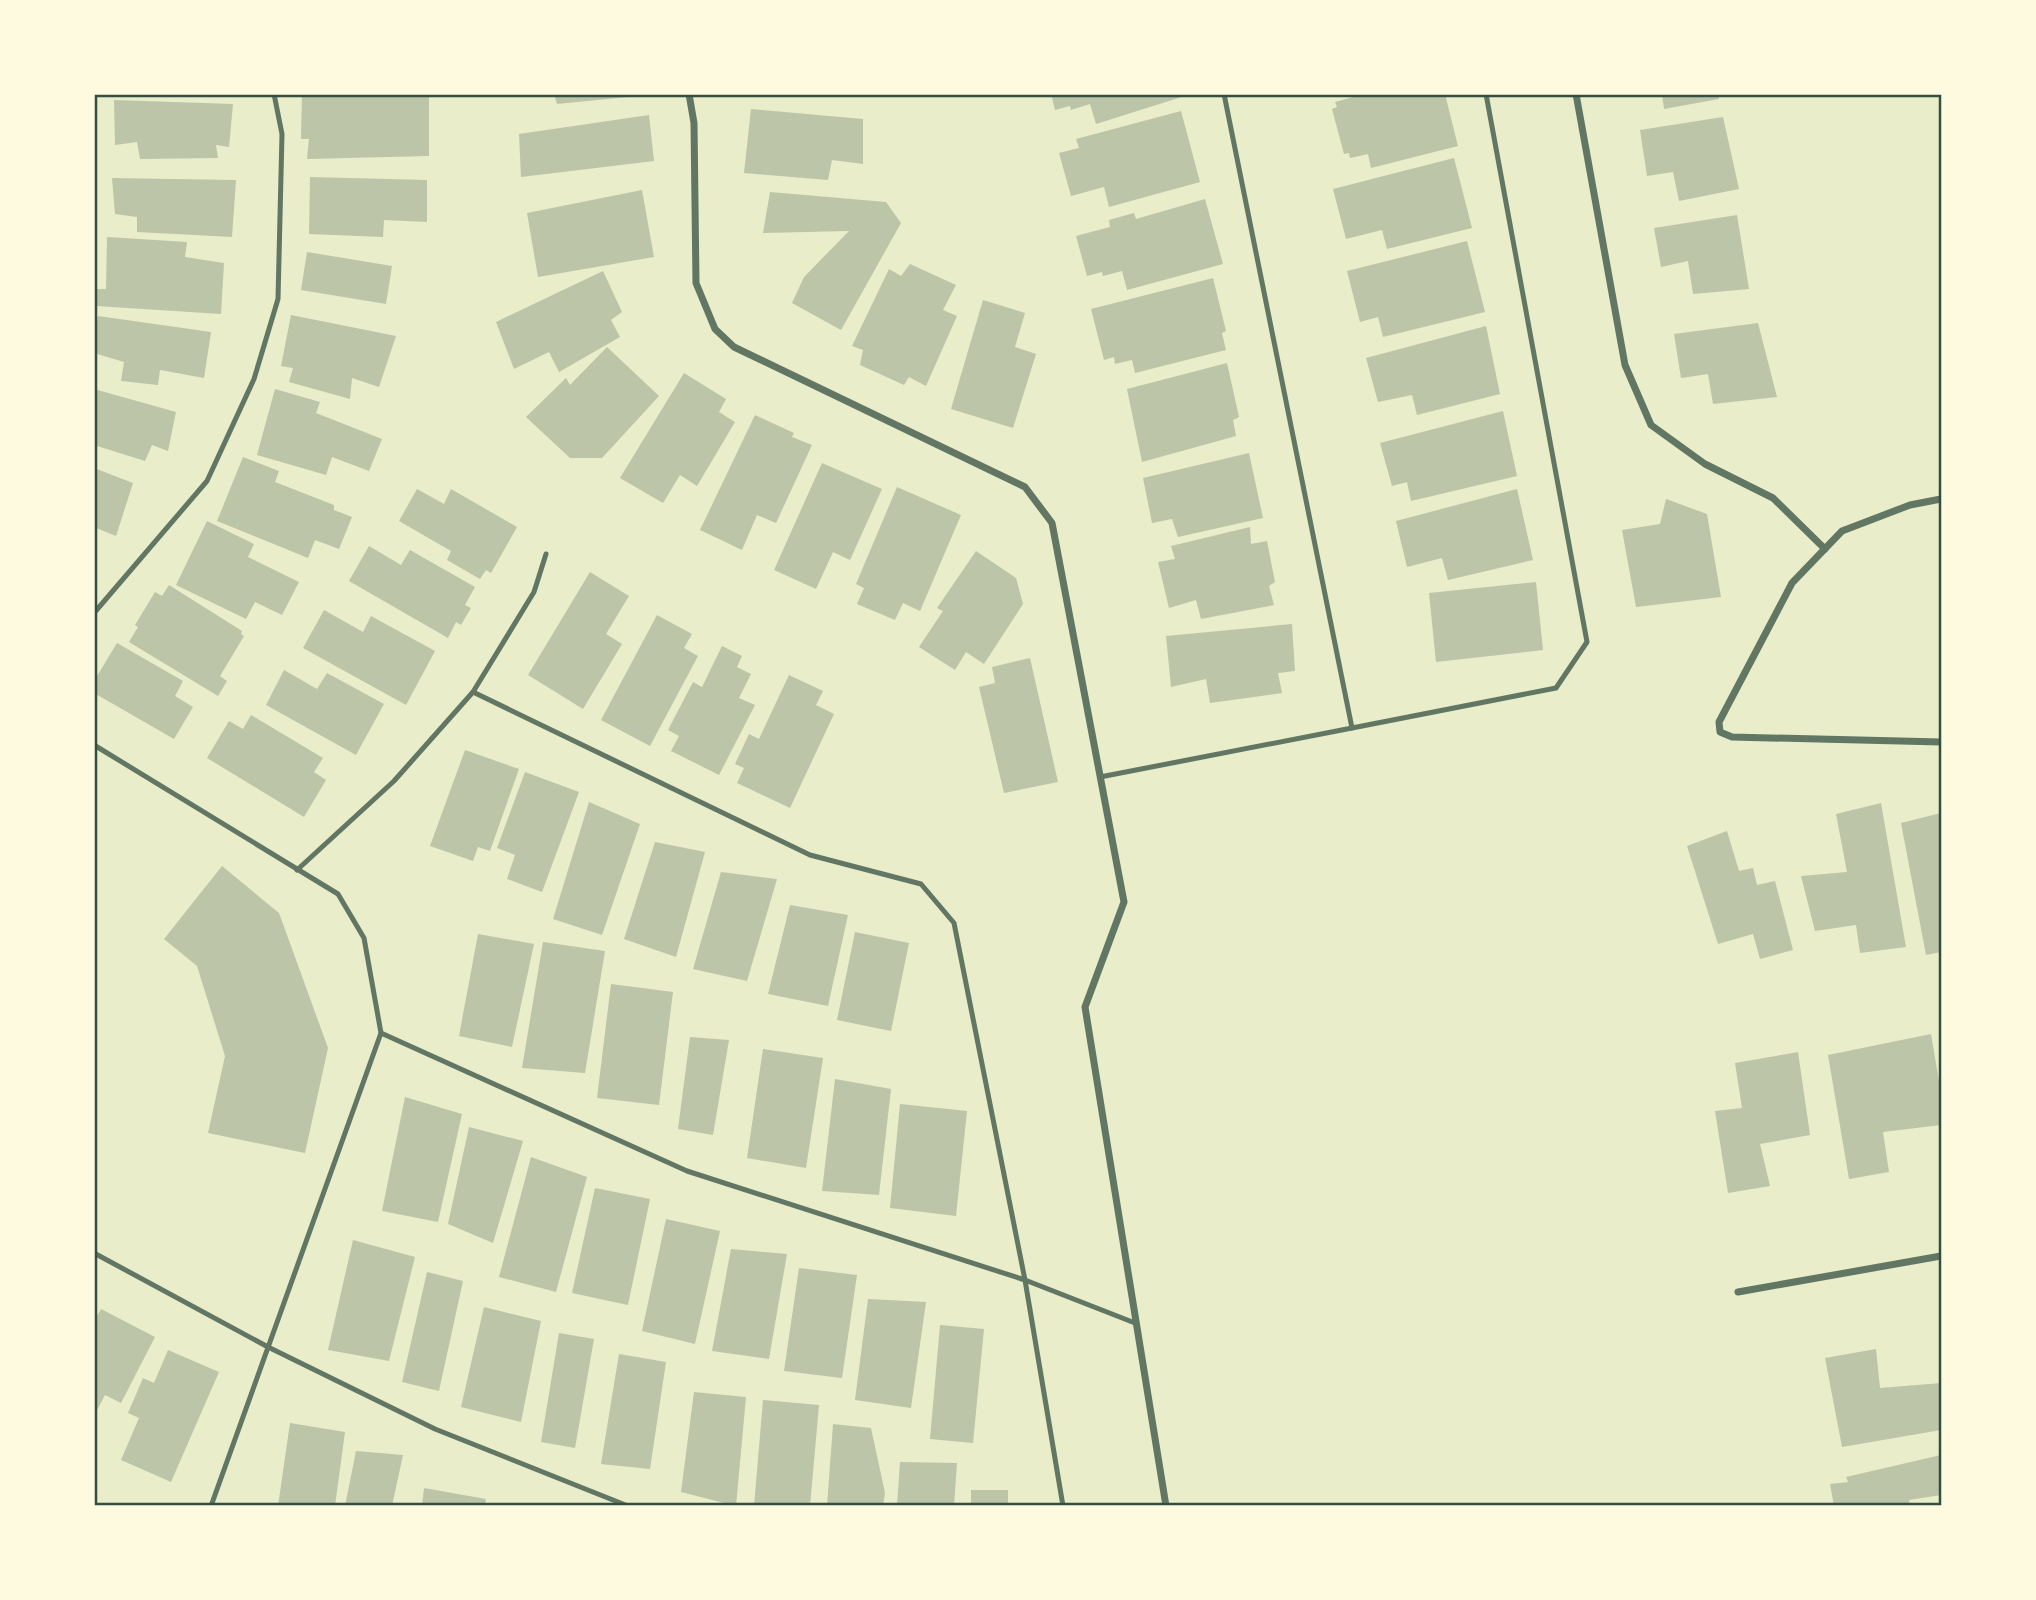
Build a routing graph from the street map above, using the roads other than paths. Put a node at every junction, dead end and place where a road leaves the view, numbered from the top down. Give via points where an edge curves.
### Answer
1 (274, 94) edge
2 (689, 94) edge
3 (1224, 94) edge
4 (1486, 94) edge
5 (1576, 94) edge
6 (1941, 499) edge
7 (1825, 549) junction
8 (546, 554) dead end
9 (94, 614) edge
10 (473, 692) junction
11 (1352, 728) junction
12 (1941, 742) edge
13 (94, 745) edge
14 (1100, 777) junction
15 (297, 870) junction
16 (381, 1033) junction
17 (94, 1252) edge
18 (1941, 1256) edge
19 (1025, 1280) junction
20 (1738, 1292) dead end
21 (1135, 1323) junction
22 (268, 1347) junction
23 (211, 1506) edge
24 (628, 1506) edge
25 (1063, 1506) edge
26 (1166, 1506) edge

1 - 9 lane via 282,134 278,299 254,379 207,481
2 - 14 street via 694,123 696,283 715,329 734,347 1025,487 1052,523
3 - 11 lane
4 - 11 lane via 1587,642 1556,688
5 - 7 street via 1625,365 1651,425 1705,464 1773,498
6 - 7 street via 1910,505 1842,531
7 - 12 street via 1792,583 1719,722 1720,732 1732,737
8 - 10 lane via 534,592
10 - 15 lane via 394,781
10 - 19 lane via 810,855 921,884 954,923
11 - 14 lane
13 - 15 lane
14 - 21 street via 1125,902 1085,1007
15 - 16 lane via 338,894 364,938
16 - 19 lane via 687,1171
16 - 22 lane
17 - 22 lane
18 - 20 street
19 - 21 lane
19 - 25 lane
21 - 26 street
22 - 23 lane
22 - 24 lane via 435,1429

